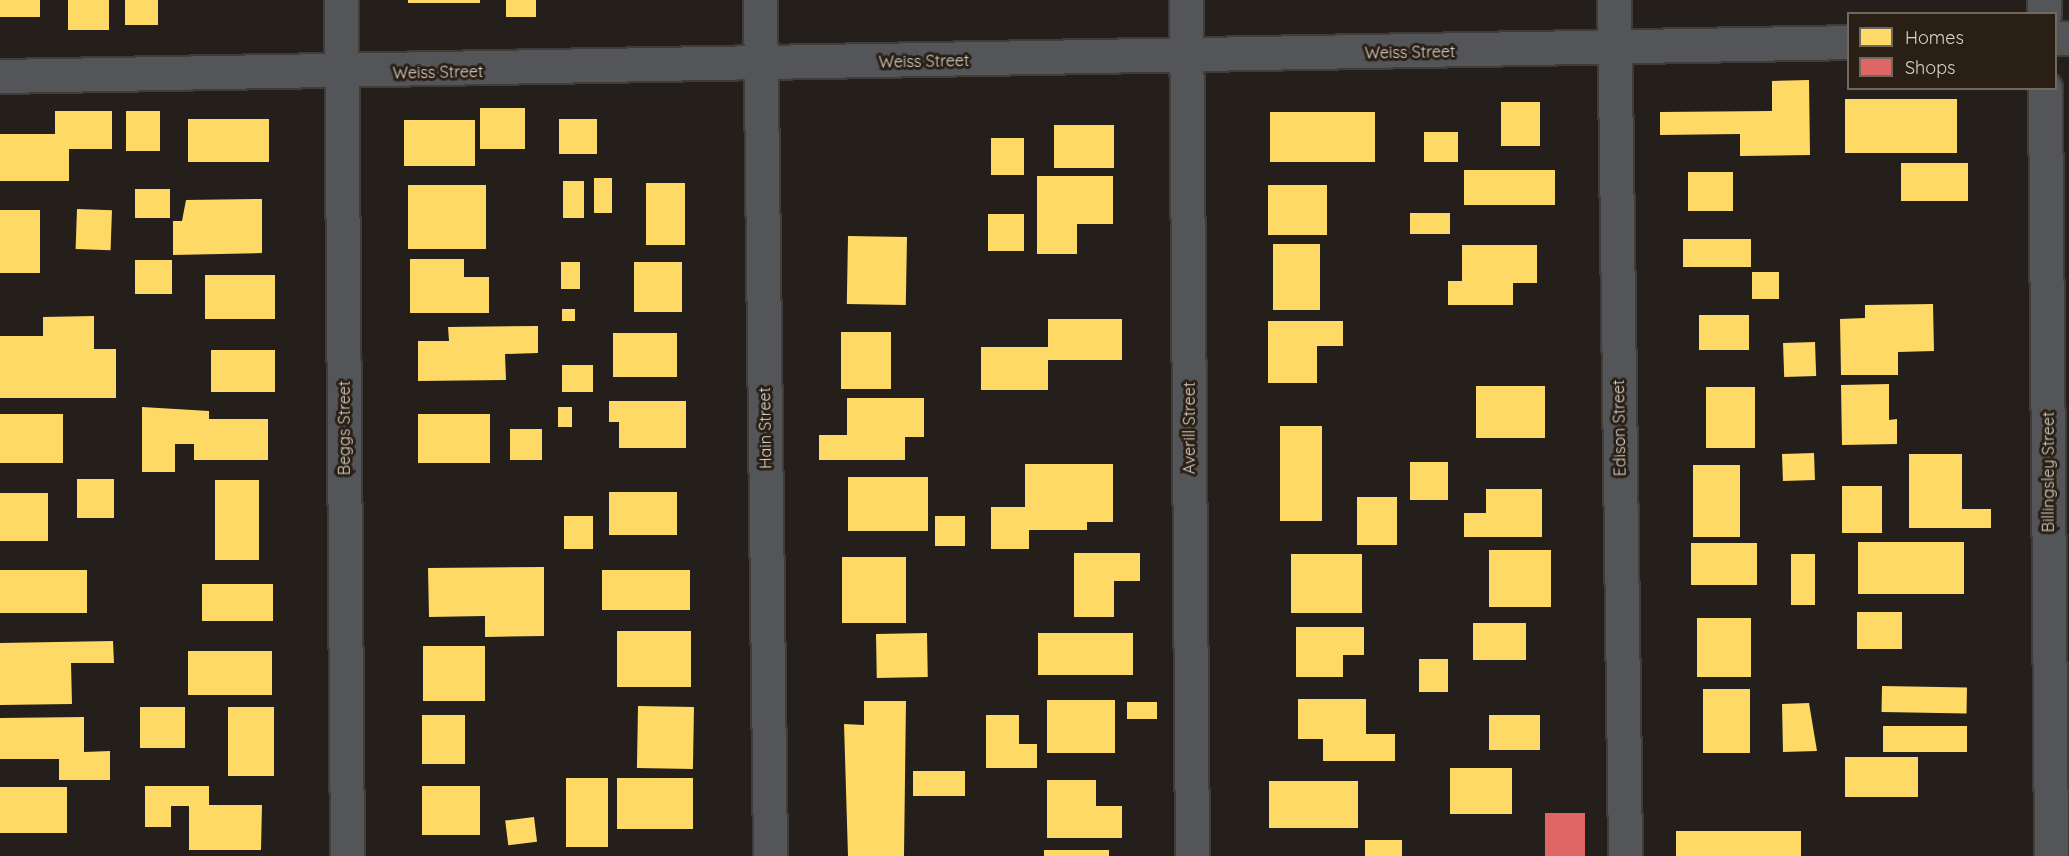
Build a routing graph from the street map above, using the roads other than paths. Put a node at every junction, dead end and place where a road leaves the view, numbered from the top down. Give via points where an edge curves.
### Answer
1 (341, 0) edge
2 (760, 0) edge
3 (1186, 0) edge
4 (1614, 0) edge
5 (1847, 42) edge
6 (1614, 48) junction
7 (1187, 57) junction
8 (761, 64) junction
9 (342, 74) junction
10 (0, 76) edge
11 (2045, 90) edge
12 (347, 856) edge
13 (770, 856) edge
14 (1192, 856) edge
15 (1625, 856) edge
16 (2051, 856) edge

1 - 9 street, Beggs Street
2 - 8 street, Hain Street
3 - 7 street, Averill Street
4 - 6 street, Edison Street
5 - 6 street, Weiss Street
6 - 7 street, Weiss Street
6 - 15 street, Edison Street
7 - 8 street, Weiss Street
7 - 14 street, Averill Street
8 - 9 street, Weiss Street
8 - 13 street, Hain Street
9 - 10 street, Weiss Street
9 - 12 street, Beggs Street
11 - 16 street, Billingsley Street

